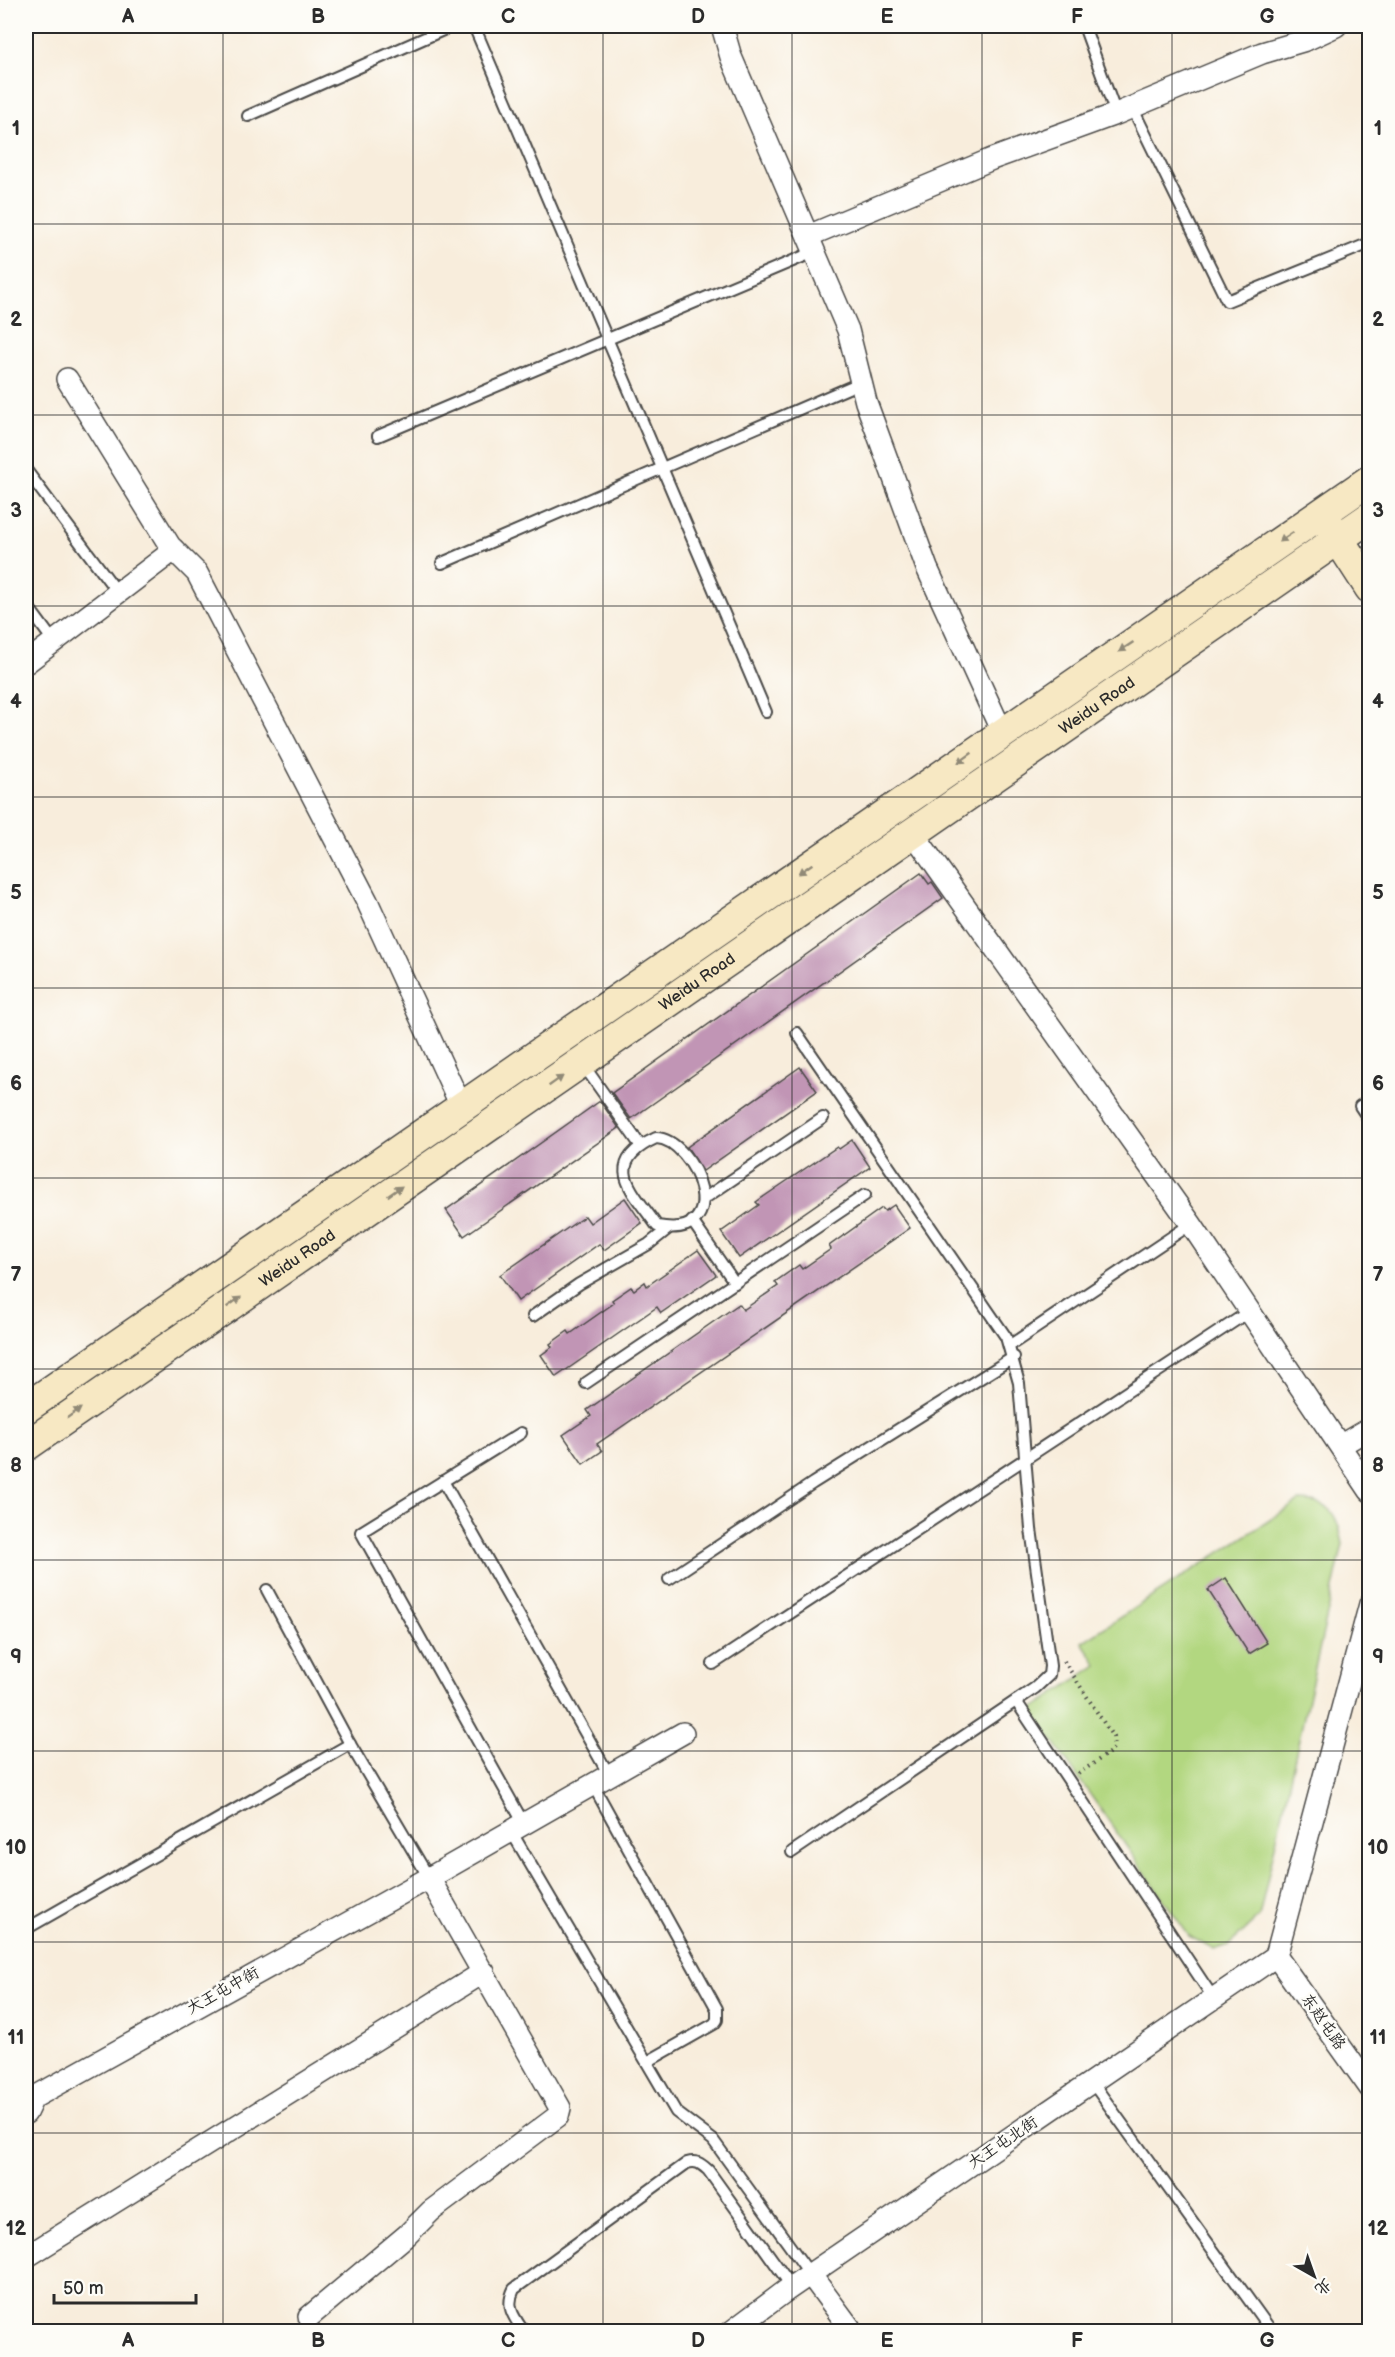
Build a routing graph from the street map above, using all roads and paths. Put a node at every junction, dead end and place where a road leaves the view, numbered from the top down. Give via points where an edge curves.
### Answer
1 (452, 26) edge
2 (474, 26) edge
3 (722, 26) edge
4 (1084, 26) edge
5 (1336, 26) edge
6 (1124, 111) junction
7 (248, 116) dead end
8 (1370, 243) edge
9 (811, 244) junction
10 (607, 339) junction
11 (67, 380) dead end
12 (862, 382) junction
13 (378, 436) dead end
14 (662, 468) junction
15 (26, 470) edge
16 (1366, 500) edge
17 (1322, 513) junction
18 (1338, 539) junction
19 (174, 550) junction
20 (442, 563) dead end
21 (1370, 588) edge
22 (118, 593) junction
23 (26, 604) edge
24 (54, 642) junction
25 (26, 663) edge
26 (766, 712) dead end
27 (1002, 732) junction
28 (913, 833) junction
29 (797, 1033) dead end
30 (582, 1063) junction
31 (1370, 1100) edge
32 (461, 1106) junction
33 (823, 1118) dead end
34 (1370, 1121) edge
35 (640, 1145) junction
36 (865, 1195) dead end
37 (705, 1198) junction
38 (692, 1221) junction
39 (1191, 1224) junction
40 (669, 1228) junction
41 (735, 1283) junction
42 (1250, 1311) junction
43 (534, 1316) dead end
44 (1012, 1352) junction
45 (586, 1383) dead end
46 (26, 1408) edge
47 (1370, 1428) edge
48 (521, 1433) dead end
49 (1341, 1444) junction
50 (26, 1446) edge
51 (1025, 1458) junction
52 (443, 1481) junction
53 (1370, 1491) edge
54 (669, 1579) dead end
55 (267, 1590) dead end
56 (1370, 1604) edge
57 (1046, 1633) junction
58 (713, 1664) dead end
59 (1016, 1701) junction
60 (683, 1733) dead end
61 (350, 1744) junction
62 (601, 1780) junction
63 (1068, 1780) junction
64 (517, 1828) junction
65 (792, 1852) dead end
66 (429, 1878) junction
67 (26, 1929) edge
68 (1276, 1956) junction
69 (484, 1972) junction
70 (1214, 1999) junction
71 (647, 2062) junction
72 (1092, 2082) junction
73 (1370, 2088) edge
74 (28, 2098) edge
75 (26, 2257) edge
76 (810, 2274) junction
77 (792, 2287) junction
78 (309, 2317) dead end
79 (524, 2331) edge
80 (731, 2331) edge
81 (853, 2331) edge
82 (1272, 2331) edge

1 - 7 lane
2 - 10 lane
3 - 9 street
4 - 6 lane
5 - 6 street
6 - 8 lane via 1227,301
6 - 9 street via 992,159
9 - 10 lane
9 - 12 street via 848,330
10 - 13 lane
10 - 14 lane
11 - 19 street
12 - 14 lane
12 - 27 street via 927,568
14 - 20 lane
14 - 26 lane
15 - 22 lane
16 - 17 main road, Weidu Road
16 - 18 main road, Weidu Road
17 - 18 main road
17 -> 27 main road, Weidu Road
18 - 21 main road
18 - 28 main road, Weidu Road
19 - 22 street
19 - 32 street via 197,573 368,901
22 - 24 street
23 - 24 lane
24 - 25 street
27 -> 32 main road, Weidu Road
28 - 30 main road, Weidu Road
28 - 39 street
29 - 44 lane
30 - 35 lane
50 -> 30 main road, Weidu Road
31 - 34 lane via 1360,1106
32 - 46 main road, Weidu Road
33 - 37 lane
35 - 37 lane via 665,1138 676,1145 700,1180
35 - 40 lane via 630,1156 624,1179 657,1226
36 - 41 lane
37 - 38 lane via 700,1213
38 - 40 lane
38 - 41 lane
39 - 42 street
39 - 44 lane
40 - 43 lane
41 - 45 lane
42 - 49 street
42 - 51 lane
44 - 51 lane via 1019,1383
44 - 54 lane
47 - 49 street
48 - 52 lane
49 - 53 street
51 - 57 lane
51 - 58 lane
52 - 62 lane
52 - 64 lane via 361,1532
55 - 61 lane
56 - 68 street
57 - 59 lane via 1049,1675
57 - 63 path via 1113,1737 1110,1752
59 - 63 lane
59 - 65 lane
60 - 62 street, 大王屯中街
61 - 66 lane
61 - 67 lane
62 - 64 street, 大王屯中街
62 - 71 lane via 717,2009 714,2024
63 - 70 lane
64 - 66 street, 大王屯中街
64 - 71 lane
66 - 69 street
66 - 74 street, 大王屯中街
68 - 70 street, 大王屯北街
68 - 73 street, 东赵屯路
69 - 75 street
69 - 78 street via 560,2108 558,2116 431,2211
70 - 72 street, 大王屯北街
71 - 76 lane via 676,2112 713,2140
72 - 76 street, 大王屯北街
72 - 82 lane
76 - 77 street, 大王屯北街
76 - 81 street
77 - 79 lane via 708,2170 692,2161 514,2289 509,2303 511,2313
77 - 80 street, 大王屯北街

